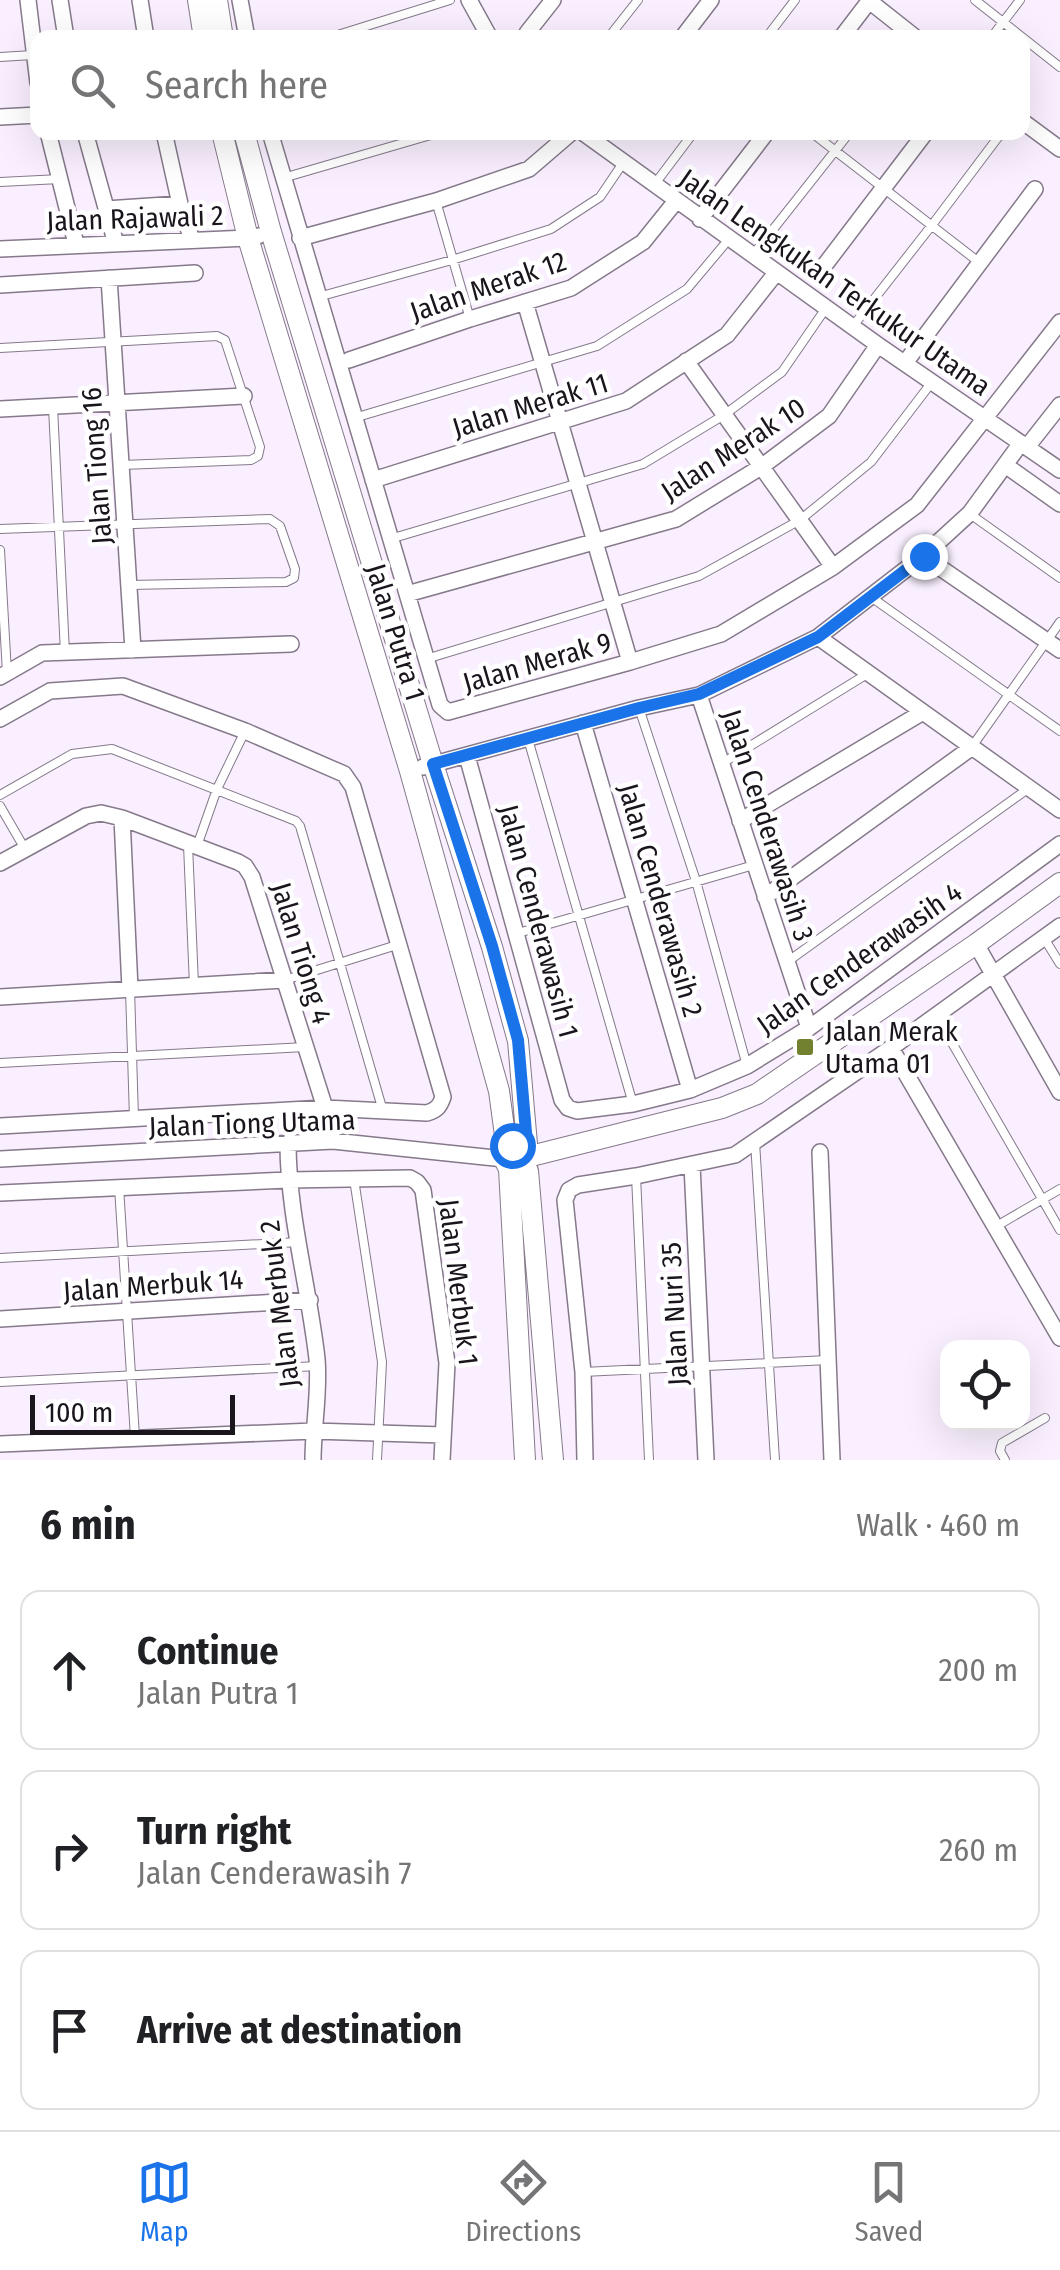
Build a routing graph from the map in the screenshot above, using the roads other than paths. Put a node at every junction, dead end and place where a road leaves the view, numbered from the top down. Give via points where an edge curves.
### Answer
1 (28, 0) edge
2 (60, 0) edge
3 (140, 0) edge
4 (198, 0) edge
5 (217, 0) edge
6 (240, 0) edge
7 (450, 0) edge
8 (553, 0) edge
9 (638, 0) edge
10 (711, 0) edge
11 (795, 0) edge
12 (869, 0) edge
13 (975, 0) edge
14 (1020, 0) edge
15 (472, 2) edge
16 (1003, 22) junction
17 (31, 30) edge
18 (65, 30) edge
19 (145, 30) edge
20 (203, 30) edge
21 (222, 30) edge
22 (246, 30) edge
23 (354, 30) edge
24 (486, 30) edge
25 (529, 30) edge
26 (614, 30) edge
27 (689, 30) edge
28 (772, 30) edge
29 (847, 30) edge
30 (906, 30) edge
31 (998, 30) edge
32 (1013, 30) edge
33 (1030, 43) edge
34 (30, 55) edge
35 (0, 57) edge
36 (1060, 67) edge
37 (30, 115) edge
38 (0, 117) edge
39 (1030, 127) edge
40 (50, 140) edge
41 (88, 140) edge
42 (166, 140) edge
43 (224, 140) edge
44 (246, 140) edge
45 (272, 140) edge
46 (413, 140) edge
47 (563, 140) edge
48 (593, 140) edge
49 (688, 140) edge
50 (761, 140) edge
51 (821, 140) edge
52 (844, 140) edge
53 (920, 140) edge
54 (996, 140) edge
55 (1060, 149) edge
56 (835, 152) junction
57 (623, 162) junction
58 (282, 178) junction
59 (61, 179) junction
60 (0, 182) edge
61 (654, 185) junction
62 (884, 187) junction
63 (1036, 189) dead end
64 (676, 201) junction
65 (436, 202) junction
66 (180, 204) junction
67 (106, 209) junction
68 (700, 219) junction
69 (932, 225) junction
70 (271, 232) junction
71 (248, 238) junction
72 (300, 238) junction
73 (728, 239) junction
74 (192, 240) junction
75 (76, 244) junction
76 (116, 244) junction
77 (0, 249) edge
78 (752, 256) junction
79 (452, 260) junction
80 (980, 263) junction
81 (821, 270) dead end
82 (195, 273) dead end
83 (776, 273) junction
84 (109, 278) junction
85 (0, 285) edge
86 (318, 297) junction
87 (525, 302) junction
88 (826, 308) junction
89 (470, 319) junction
90 (1060, 322) edge
91 (852, 326) junction
92 (113, 342) junction
93 (878, 345) junction
94 (0, 348) edge
95 (349, 360) dead end
96 (542, 361) junction
97 (686, 361) junction
98 (905, 363) junction
99 (932, 382) junction
100 (244, 396) junction
101 (117, 403) junction
102 (1060, 404) edge
103 (52, 406) junction
104 (0, 409) edge
105 (724, 414) junction
106 (354, 418) junction
107 (983, 418) junction
108 (560, 422) junction
109 (1024, 445) junction
110 (121, 465) junction
111 (1005, 465) junction
112 (761, 466) junction
113 (1060, 470) edge
114 (373, 480) junction
115 (578, 482) junction
116 (1060, 504) edge
117 (970, 513) junction
118 (800, 520) junction
119 (125, 525) junction
120 (60, 527) junction
121 (0, 529) edge
122 (390, 539) junction
123 (595, 542) junction
124 (0, 550) edge
125 (924, 556) junction
126 (833, 567) junction
127 (1060, 578) edge
128 (129, 585) junction
129 (407, 594) junction
130 (871, 597) junction
131 (612, 602) junction
132 (1060, 622) edge
133 (818, 637) junction
134 (291, 644) dead end
135 (1053, 645) edge
136 (133, 650) junction
137 (66, 652) junction
138 (426, 659) junction
139 (630, 662) junction
140 (868, 674) junction
141 (3, 675) edge
142 (699, 694) junction
143 (1008, 696) junction
144 (639, 708) junction
145 (922, 712) junction
146 (0, 719) edge
147 (583, 724) junction
148 (245, 731) junction
149 (1060, 731) edge
150 (528, 739) junction
151 (971, 748) junction
152 (468, 756) junction
153 (433, 764) junction
154 (722, 764) junction
155 (410, 771) junction
156 (1029, 788) junction
157 (217, 789) junction
158 (0, 795) edge
159 (0, 806) edge
160 (1060, 810) edge
161 (122, 818) junction
162 (740, 821) junction
163 (193, 844) junction
164 (1060, 844) edge
165 (25, 849) junction
166 (0, 863) edge
167 (754, 864) junction
168 (696, 881) junction
169 (1060, 883) edge
170 (766, 897) junction
171 (634, 899) junction
172 (579, 915) junction
173 (1060, 926) edge
174 (518, 933) junction
175 (1044, 938) junction
176 (400, 944) junction
177 (976, 944) junction
178 (786, 962) junction
179 (340, 963) junction
180 (1060, 964) edge
181 (994, 975) junction
182 (284, 980) junction
183 (194, 986) junction
184 (130, 989) junction
185 (0, 996) edge
186 (936, 1015) junction
187 (808, 1028) junction
188 (305, 1047) junction
189 (891, 1048) junction
190 (132, 1056) junction
191 (0, 1063) edge
192 (746, 1066) junction
193 (690, 1090) junction
194 (1060, 1092) edge
195 (562, 1100) joint
196 (633, 1104) junction
197 (324, 1108) junction
198 (384, 1111) junction
199 (134, 1118) junction
200 (0, 1126) edge
201 (333, 1141) junction
202 (755, 1142) junction
203 (288, 1143) junction
204 (820, 1152) dead end
205 (0, 1158) edge
206 (518, 1158) junction
207 (692, 1165) junction
208 (636, 1176) junction
209 (354, 1178) junction
210 (288, 1180) junction
211 (119, 1186) junction
212 (1060, 1188) edge
213 (0, 1193) edge
214 (1042, 1199) junction
215 (995, 1227) junction
216 (1060, 1230) edge
217 (299, 1242) junction
218 (123, 1251) junction
219 (0, 1258) edge
220 (310, 1300) junction
221 (127, 1312) junction
222 (0, 1319) edge
223 (1060, 1338) edge
224 (828, 1360) junction
225 (768, 1363) junction
226 (318, 1366) junction
227 (702, 1366) junction
228 (645, 1369) junction
229 (583, 1372) junction
230 (130, 1375) junction
231 (0, 1382) edge
232 (1045, 1418) dead end
233 (313, 1431) junction
234 (379, 1433) junction
235 (443, 1435) junction
236 (135, 1437) junction
237 (53, 1441) junction
238 (0, 1444) edge
239 (54, 1460) edge
240 (313, 1460) edge
241 (377, 1460) edge
242 (442, 1460) edge
243 (525, 1460) edge
244 (553, 1460) edge
245 (585, 1460) edge
246 (648, 1460) edge
247 (706, 1460) edge
248 (775, 1460) edge
249 (832, 1460) edge
250 (1004, 1460) edge

1 - 17 street
2 - 18 street
3 - 19 street
4 - 20 main road
5 - 21 main road
6 - 22 street
7 - 23 lane
8 - 25 street
9 - 26 lane
10 - 27 street
11 - 28 lane
12 - 29 street
12 - 30 street
13 - 16 lane
14 - 16 lane
15 - 24 street
16 - 31 lane
16 - 32 lane
33 - 36 lane
34 - 35 lane
37 - 38 street
39 - 55 street
40 - 59 street
41 - 67 street
42 - 66 street
43 - 71 main road, Jalan Putra 1
44 - 70 main road, Jalan Putra 1
45 - 58 street, Jalan Merak 9
46 - 58 lane
47 - 65 street via 529,169
48 - 57 street, Jalan Lengkukan Terkukur Utama
49 - 61 lane
50 - 68 street
51 - 56 lane
52 - 56 lane
53 - 62 street
54 - 69 lane
56 - 62 lane
56 - 78 lane
57 - 61 street, Jalan Lengkukan Terkukur Utama
57 - 79 lane via 600,197 551,228
58 - 72 street, Jalan Merak 9
59 - 60 lane
59 - 75 street
61 - 64 street, Jalan Lengkukan Terkukur Utama
62 - 69 lane
62 - 81 street
63 - 80 street
64 - 68 street, Jalan Lengkukan Terkukur Utama
64 - 87 street, Jalan Merak 12 via 643,242 570,288
65 - 72 street
65 - 79 lane
66 - 67 street
66 - 74 street
67 - 76 street
68 - 73 street, Jalan Lengkukan Terkukur Utama
69 - 80 lane
69 - 91 lane
70 - 71 street, Jalan Rajawali 2
70 - 153 main road, Jalan Putra 1
71 - 74 street, Jalan Rajawali 2
71 - 155 main road, Jalan Putra 1
72 - 86 street, Jalan Merak 9
73 - 78 street, Jalan Lengkukan Terkukur Utama
73 - 96 lane via 687,289 597,346
74 - 76 street, Jalan Rajawali 2
75 - 76 street, Jalan Rajawali 2
75 - 77 street, Jalan Rajawali 2
78 - 83 street, Jalan Lengkukan Terkukur Utama
79 - 86 lane
79 - 89 lane
80 - 98 street
82 - 84 street
83 - 88 street, Jalan Lengkukan Terkukur Utama
83 - 97 street, Jalan Merak 11 via 727,335
84 - 85 street
84 - 92 street, Jalan Tiong 16
86 - 106 street, Jalan Merak 9
87 - 89 street, Jalan Merak 12
87 - 96 street
88 - 91 street, Jalan Lengkukan Terkukur Utama
88 - 105 lane via 782,372
89 - 95 street, Jalan Merak 12
90 - 107 street, Jalan Merak 9
91 - 93 street, Jalan Lengkukan Terkukur Utama
92 - 94 lane
92 - 100 lane via 221,337
92 - 101 street, Jalan Tiong 16
93 - 98 street, Jalan Lengkukan Terkukur Utama
93 - 112 street, Jalan Merak 10 via 829,416
96 - 106 lane
96 - 108 street
97 - 105 street
97 - 108 street, Jalan Merak 11 via 626,402
98 - 99 street, Jalan Lengkukan Terkukur Utama
99 - 107 street, Jalan Lengkukan Terkukur Utama
99 - 118 lane via 871,462
100 - 101 street
100 - 110 lane via 260,447 255,459
101 - 103 street
101 - 110 street, Jalan Tiong 16
102 - 109 street
103 - 104 street
103 - 120 lane
105 - 112 street
105 - 115 lane via 643,464
106 - 114 street, Jalan Merak 9
107 - 109 street, Jalan Lengkukan Terkukur Utama
107 - 126 street, Jalan Merak 9 via 917,505
108 - 114 street, Jalan Merak 11
108 - 115 street
109 - 111 street
109 - 113 street, Jalan Lengkukan Terkukur Utama
110 - 119 street, Jalan Tiong 16
111 - 116 street
111 - 117 street
112 - 118 street
112 - 123 street, Jalan Merak 10 via 676,519
114 - 122 street, Jalan Merak 9
115 - 122 lane
115 - 123 street
117 - 125 street
117 - 127 lane
118 - 126 street
118 - 131 lane via 699,576
119 - 120 lane
119 - 128 street, Jalan Tiong 16
119 - 128 lane via 274,520 295,569 286,582
120 - 121 lane
120 - 137 lane
122 - 129 street, Jalan Merak 9
123 - 129 street, Jalan Merak 10
123 - 131 street
124 - 141 lane
125 - 130 street
125 - 135 street
126 - 139 street, Jalan Merak 9 via 721,634
128 - 136 street, Jalan Tiong 16
129 - 138 street, Jalan Merak 9
130 - 133 street
130 - 143 lane
131 - 138 lane
131 - 139 street
132 - 135 lane
133 - 140 street
133 - 142 street
134 - 136 street
135 - 143 lane
136 - 137 street
137 - 141 street via 42,654
138 - 139 street, Jalan Merak 9 via 440,706 448,712
140 - 145 street
140 - 154 lane
142 - 144 street
142 - 154 street, Jalan Cenderawasih 3
143 - 149 lane
143 - 151 lane
144 - 147 street
144 - 168 lane
145 - 151 street
145 - 162 street
146 - 148 street via 50,691 123,686
147 - 150 street
147 - 171 street, Jalan Cenderawasih 2
148 - 157 lane
148 - 176 street via 350,780
150 - 152 street
150 - 172 lane
151 - 156 street
151 - 170 street
152 - 153 street
152 - 174 street, Jalan Cenderawasih 1
153 - 155 street
153 - 206 main road, Jalan Putra 1 via 518,1040
154 - 162 street, Jalan Cenderawasih 3
155 - 206 main road, Jalan Putra 1
156 - 160 street
156 - 178 lane
157 - 158 lane via 112,750 72,754
157 - 163 lane
157 - 179 lane via 298,824
159 - 165 lane
161 - 163 street, Jalan Tiong 4
161 - 165 street, Jalan Tiong 4 via 94,813
161 - 184 street
162 - 167 street, Jalan Cenderawasih 3
163 - 182 street, Jalan Tiong 4 via 250,871
163 - 183 lane
164 - 187 street, Jalan Cenderawasih 4
165 - 166 street, Jalan Tiong 4
167 - 168 lane
167 - 170 street, Jalan Cenderawasih 3
168 - 171 lane
168 - 192 lane
169 - 177 main road
170 - 178 street, Jalan Cenderawasih 3
171 - 172 lane
171 - 193 street, Jalan Cenderawasih 2
172 - 174 lane
172 - 196 lane
173 - 175 street
174 - 195 street, Jalan Cenderawasih 1
175 - 180 lane
175 - 181 street
176 - 179 lane
176 - 198 street via 443,1097 427,1113
177 - 181 street
177 - 206 main road via 758,1094
178 - 187 street, Jalan Cenderawasih 3
179 - 182 lane
179 - 198 lane
181 - 186 street
181 - 194 street
182 - 183 street
182 - 188 street, Jalan Tiong 4
183 - 184 street
184 - 185 street
184 - 190 lane
186 - 189 street
186 - 214 lane
187 - 192 street, Jalan Cenderawasih 4
188 - 190 lane
188 - 197 street, Jalan Tiong 4
189 - 202 street
189 - 215 street
190 - 191 lane
190 - 199 lane
192 - 193 street, Jalan Cenderawasih 4
193 - 196 street, Jalan Cenderawasih 4
195 - 196 street, Jalan Cenderawasih 4 via 577,1111
197 - 198 street
197 - 199 street
197 - 201 street, Jalan Tiong 4
199 - 200 street
201 - 203 street, Jalan Tiong Utama
201 - 206 street, Jalan Tiong Utama
202 - 207 street
202 - 225 lane
203 - 205 street, Jalan Tiong Utama
203 - 210 street, Jalan Merbuk 2
204 - 224 street
206 - 243 main road, Jalan Putra 1
206 - 244 main road, Jalan Putra 1
207 - 208 street
207 - 227 street, Jalan Nuri 35
208 - 228 lane
208 - 229 street via 578,1184 565,1200
209 - 210 street, Jalan Merbuk 1
209 - 234 lane via 382,1362
209 - 235 street, Jalan Merbuk 1 via 410,1178 423,1190 447,1363
210 - 211 street, Jalan Merbuk 1
210 - 217 street, Jalan Merbuk 2
211 - 213 street, Jalan Merbuk 1
211 - 218 lane
212 - 214 lane
214 - 215 lane
214 - 216 lane
215 - 223 street
217 - 218 lane
217 - 220 street, Jalan Merbuk 2
218 - 219 lane
218 - 221 lane
220 - 221 street, Jalan Merbuk 14
220 - 226 street, Jalan Merbuk 2
221 - 222 street, Jalan Merbuk 14
221 - 230 lane
224 - 225 lane
224 - 249 street
225 - 227 lane
225 - 248 lane
226 - 230 lane
226 - 233 street, Jalan Merbuk 2
227 - 228 lane
227 - 247 street, Jalan Nuri 35
228 - 229 lane
228 - 246 lane
229 - 245 street
230 - 231 lane
230 - 236 lane
232 - 250 lane via 1002,1444
233 - 234 street
233 - 236 street
233 - 240 street, Jalan Merbuk 2
234 - 235 street
234 - 241 lane
235 - 242 street, Jalan Merbuk 1
236 - 237 street
237 - 238 street
237 - 239 street

